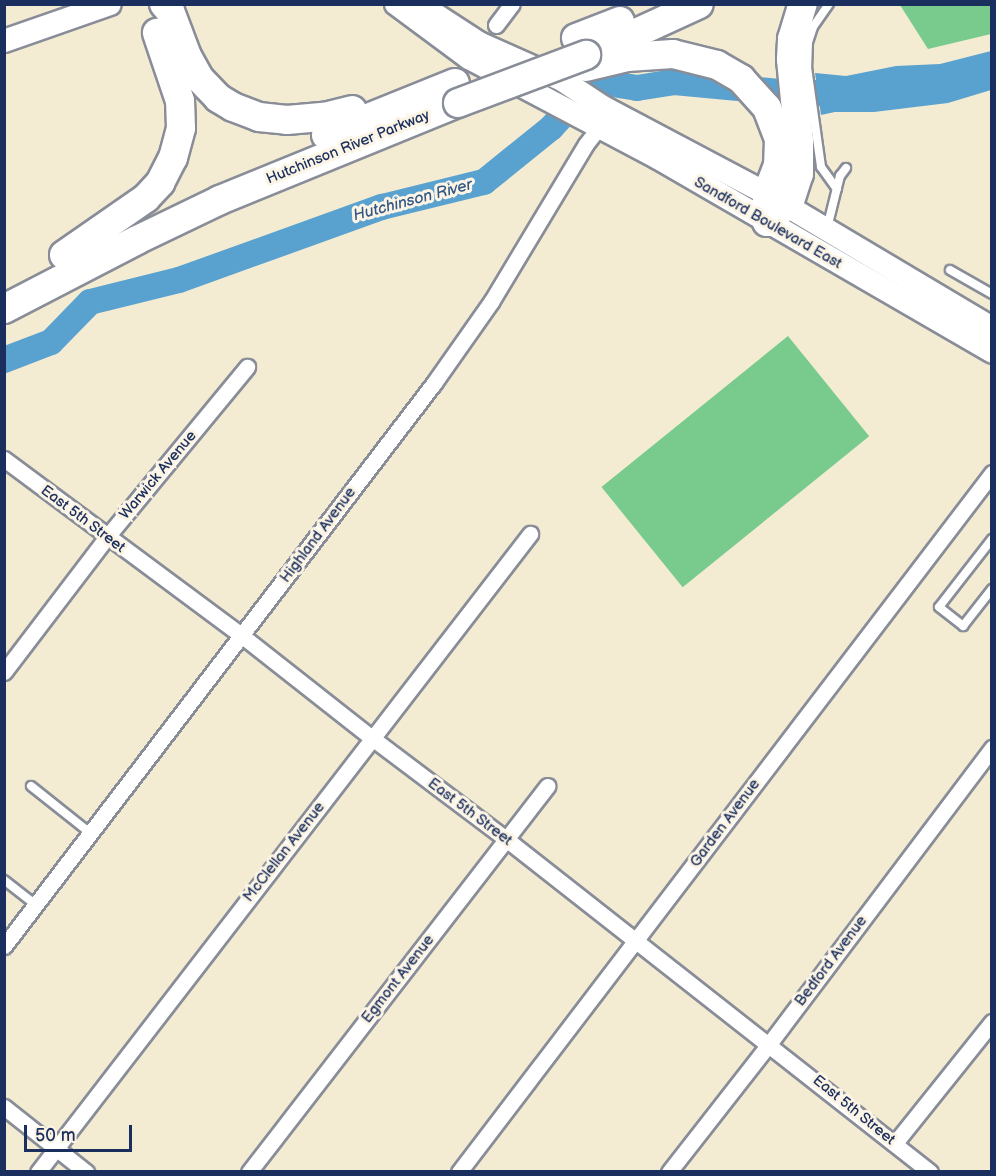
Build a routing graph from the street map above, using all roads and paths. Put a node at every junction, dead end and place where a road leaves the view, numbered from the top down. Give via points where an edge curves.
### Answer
1 (110, 4) edge
2 (152, 4) edge
3 (164, 4) edge
4 (396, 4) edge
5 (420, 4) edge
6 (512, 4) edge
7 (657, 4) edge
8 (699, 4) edge
9 (803, 4) edge
10 (829, 4) edge
11 (496, 25) dead end
12 (4, 41) edge
13 (578, 60) junction
14 (799, 68) junction
15 (457, 93) junction
16 (425, 95) junction
17 (601, 116) junction
18 (798, 140) junction
19 (846, 168) dead end
20 (837, 189) junction
21 (774, 208) junction
22 (827, 230) junction
23 (817, 251) junction
24 (64, 255) junction
25 (950, 270) dead end
26 (4, 288) edge
27 (992, 294) edge
28 (4, 309) edge
29 (992, 328) edge
30 (992, 352) edge
31 (247, 367) dead end
32 (4, 459) edge
33 (992, 473) edge
34 (530, 534) dead end
35 (106, 537) junction
36 (992, 538) edge
37 (992, 589) edge
38 (241, 635) junction
39 (4, 672) edge
40 (372, 738) junction
41 (992, 748) edge
42 (31, 786) dead end
43 (547, 786) dead end
44 (90, 833) junction
45 (506, 839) junction
46 (4, 880) edge
47 (36, 905) junction
48 (635, 941) junction
49 (4, 946) edge
50 (992, 1022) edge
51 (769, 1044) junction
52 (4, 1107) edge
53 (895, 1143) junction
54 (56, 1148) junction
55 (38, 1172) edge
56 (86, 1172) edge
57 (249, 1172) edge
58 (459, 1172) edge
59 (669, 1172) edge
60 (930, 1172) edge

1 - 12 street
2 - 24 highway via 152,19 180,101 181,129 176,152 150,194
3 - 16 highway via 199,78 218,98 241,111 267,118 299,119
4 - 17 street, Sandford Boulevard East via 469,58 544,96
5 - 13 street, Sandford Boulevard East via 479,43
6 - 11 street
7 - 13 highway, Hutchinson River Parkway
8 - 13 highway, Hutchinson River Parkway
9 - 14 highway via 792,39
10 - 14 lane via 813,27
13 - 15 highway, Hutchinson River Parkway
13 - 17 street, Sandford Boulevard East
13 - 18 highway via 660,53 694,57 717,65 741,79 772,119
14 - 18 highway
15 - 16 highway, Hutchinson River Parkway
15 - 28 highway, Hutchinson River Parkway via 208,206
16 - 24 highway, Hutchinson River Parkway via 258,164
17 - 21 street, Sandford Boulevard East
17 - 38 street, Highland Avenue via 491,303
18 - 20 lane
18 - 21 highway via 798,180
19 - 20 lane
20 - 22 lane
21 - 22 street, Sandford Boulevard East
21 - 23 street, Sandford Boulevard East
22 - 23 lane
22 - 29 street, Sandford Boulevard East via 931,287
23 - 30 street, Sandford Boulevard East
24 - 26 highway, Hutchinson River Parkway
25 - 27 lane
31 - 35 street, Warwick Avenue
32 - 35 street, East 5th Street
33 - 48 street, Garden Avenue
34 - 40 street, McClellan Avenue
35 - 38 street, East 5th Street
35 - 39 street, Warwick Avenue
36 - 37 lane via 939,607 963,626
38 - 40 street, East 5th Street
38 - 44 street, Highland Avenue
40 - 45 street, East 5th Street
40 - 54 street, McClellan Avenue
41 - 51 street, Bedford Avenue
42 - 44 lane
43 - 45 street, Egmont Avenue
44 - 47 street, Highland Avenue
45 - 48 street, East 5th Street
45 - 57 street, Egmont Avenue
46 - 47 lane
47 - 49 street, Highland Avenue
48 - 51 street, East 5th Street
48 - 58 street, Garden Avenue
50 - 53 street
51 - 53 street, East 5th Street
51 - 59 street, Bedford Avenue
52 - 54 street
53 - 60 street, East 5th Street
54 - 55 street, McClellan Avenue
54 - 56 street

